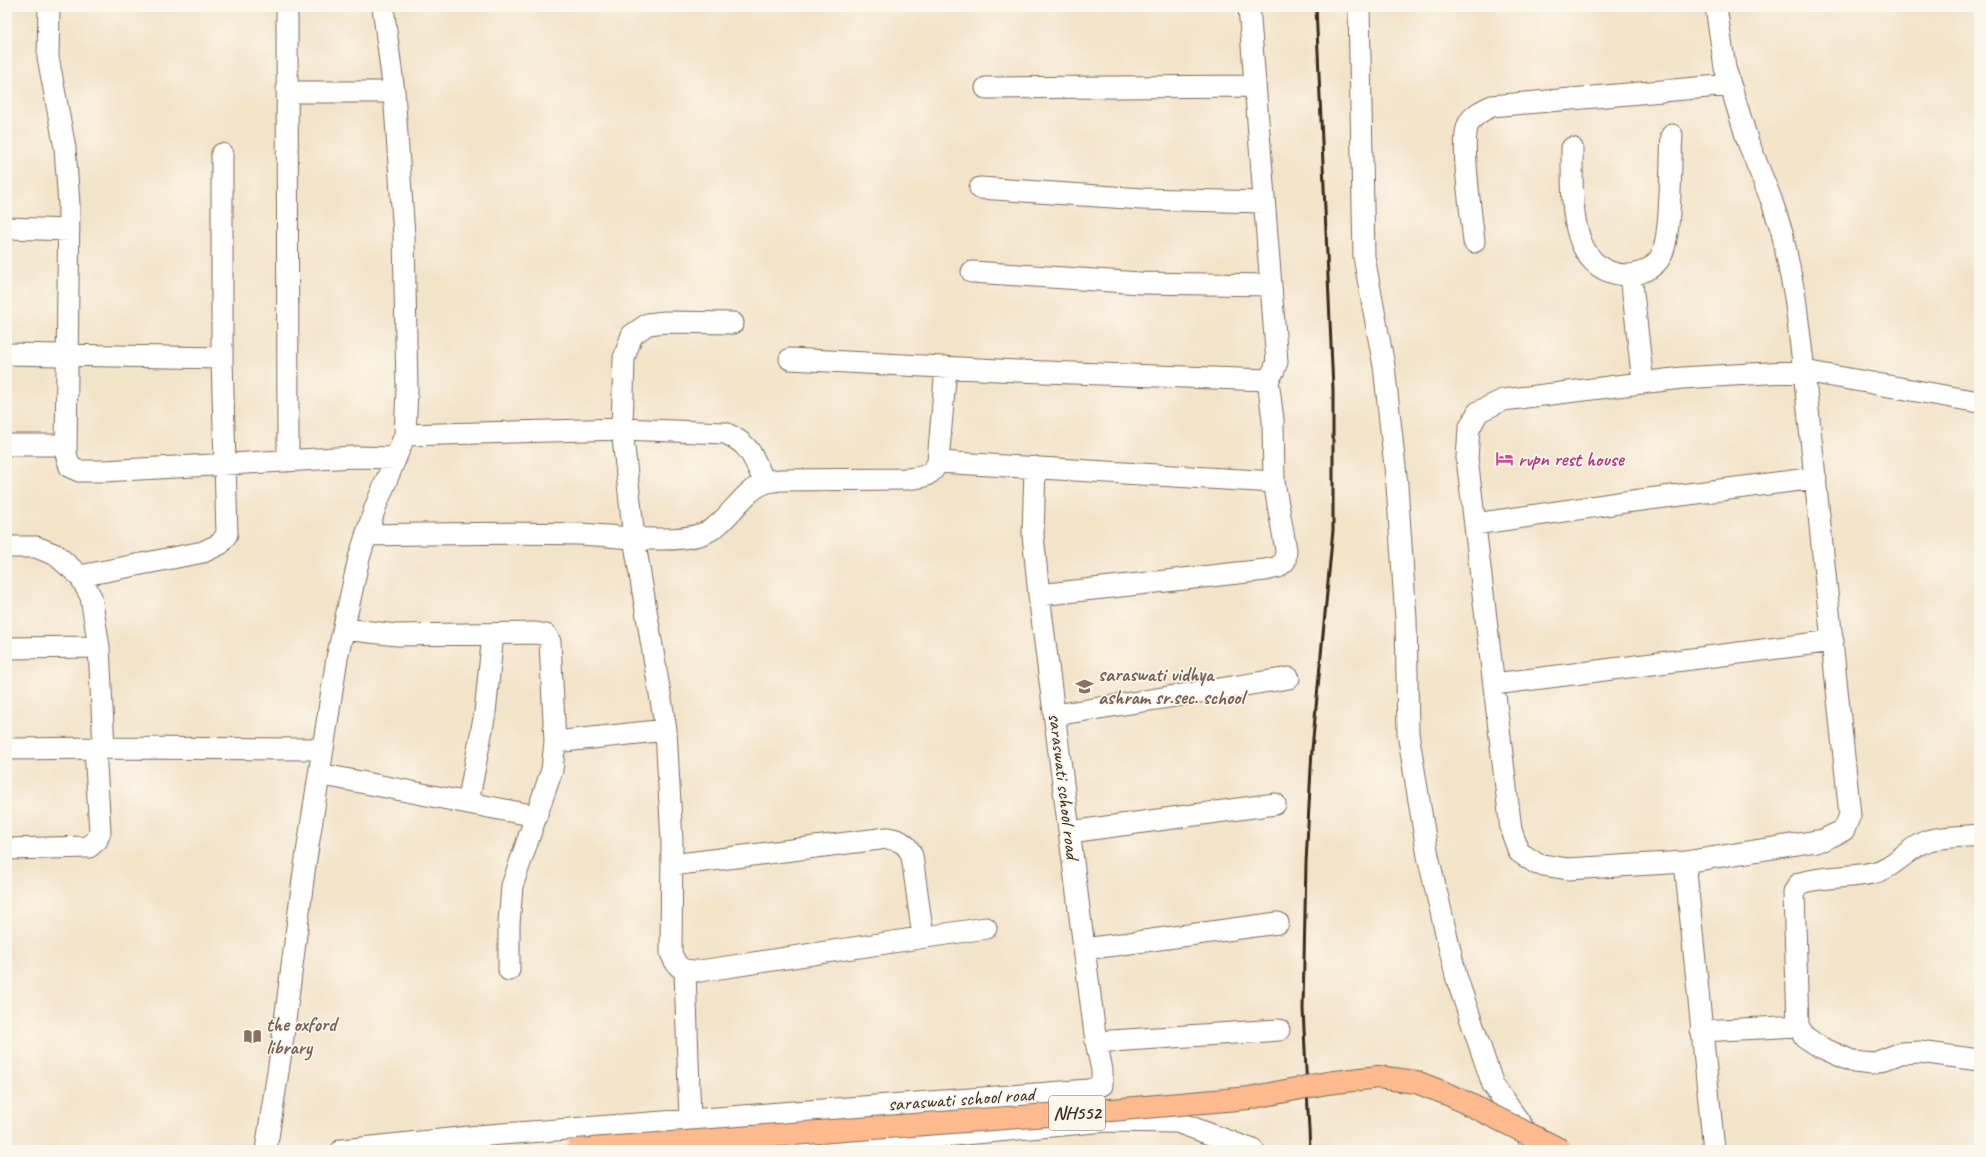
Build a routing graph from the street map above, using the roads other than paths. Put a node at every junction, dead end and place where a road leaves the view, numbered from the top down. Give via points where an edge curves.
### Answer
1 (49, 7) edge
2 (287, 7) edge
3 (383, 7) edge
4 (1250, 7) edge
5 (1359, 7) edge
6 (1716, 7) edge
7 (1730, 85) junction
8 (1256, 86) junction
9 (986, 88) dead end
10 (287, 92) junction
11 (394, 92) junction
12 (1672, 135) dead end
13 (1572, 148) dead end
14 (222, 154) dead end
15 (980, 188) dead end
16 (1264, 202) junction
17 (7, 228) edge
18 (69, 230) junction
19 (1474, 242) dead end
20 (972, 272) dead end
21 (1631, 276) junction
22 (1270, 285) junction
23 (733, 323) dead end
24 (7, 354) edge
25 (67, 356) junction
26 (222, 358) junction
27 (790, 359) dead end
28 (946, 368) junction
29 (1804, 372) junction
30 (1268, 380) junction
31 (1643, 383) junction
32 (1979, 402) edge
33 (622, 429) junction
34 (405, 435) junction
35 (66, 444) junction
36 (7, 445) edge
37 (396, 458) junction
38 (288, 461) junction
39 (938, 462) junction
40 (225, 465) junction
41 (1035, 467) junction
42 (1816, 478) junction
43 (1274, 482) junction
44 (765, 483) junction
45 (1475, 524) junction
46 (366, 535) junction
47 (634, 538) junction
48 (7, 547) edge
49 (80, 576) junction
50 (1039, 595) junction
51 (344, 629) junction
52 (493, 634) junction
53 (1833, 641) junction
54 (99, 647) junction
55 (7, 648) edge
56 (1289, 678) dead end
57 (1494, 684) junction
58 (1054, 715) junction
59 (666, 730) junction
60 (555, 742) junction
61 (99, 748) junction
62 (323, 749) junction
63 (7, 750) edge
64 (319, 774) junction
65 (468, 803) junction
66 (1275, 804) dead end
67 (536, 816) junction
68 (1070, 832) junction
69 (1979, 835) edge
70 (7, 849) edge
71 (1685, 862) junction
72 (672, 865) junction
73 (1278, 923) dead end
74 (986, 928) dead end
75 (923, 937) junction
76 (1085, 949) junction
77 (509, 970) dead end
78 (685, 971) junction
79 (1798, 1026) junction
80 (1279, 1030) dead end
81 (1701, 1031) junction
82 (1096, 1042) junction
83 (1979, 1060) edge
84 (690, 1119) junction
85 (922, 1144) edge
86 (819, 1149) edge
87 (266, 1150) edge
88 (342, 1150) edge
89 (577, 1150) edge
90 (791, 1150) edge
91 (1253, 1150) edge
92 (1532, 1150) edge
93 (1560, 1150) edge
94 (1714, 1150) edge

1 - 18 street via 48,57 65,148
2 - 10 street
3 - 11 street
4 - 8 street
5 - 92 street via 1364,257 1384,366 1397,485 1406,619 1408,734 1428,856 1456,976 1493,1085 1527,1133
6 - 7 street
7 - 19 street via 1492,106 1480,111 1468,124 1465,151
7 - 29 street via 1748,142 1782,232 1795,297
8 - 9 street
8 - 16 street
10 - 11 street
10 - 38 street
11 - 34 street via 404,235 407,389
12 - 21 street via 1667,230 1661,256 1647,270
13 - 21 street via 1574,208 1581,245 1594,264 1612,274
14 - 26 street
15 - 16 street via 1142,199
16 - 22 street
17 - 18 street
18 - 25 street
20 - 22 street via 1141,283
21 - 31 street
22 - 30 street via 1276,362
23 - 33 street via 659,322 648,324 632,335 624,358
24 - 25 street
25 - 26 street
25 - 35 street
26 - 40 street
27 - 28 street
28 - 30 street
28 - 39 street
29 - 31 street via 1682,378
29 - 32 street
29 - 42 street
30 - 43 street via 1273,420
31 - 45 street via 1503,400 1478,412 1469,430 1467,458
33 - 34 street
33 - 44 street via 725,433 740,440 750,451
33 - 47 street
34 - 37 street
35 - 36 street
35 - 40 street via 70,467 79,471
37 - 38 street via 354,457
37 - 46 street
38 - 40 street
39 - 41 street
39 - 44 street via 933,471 923,477 908,480 780,480
40 - 49 street via 227,534 220,544 203,552
41 - 43 street
41 - 50 street, saraswati school road via 1033,536
42 - 45 street
42 - 53 street
43 - 50 street via 1286,550 1285,561 1278,567
44 - 47 street via 752,491 722,521 703,534 682,538
45 - 57 street
46 - 47 street via 580,534
46 - 51 street
47 - 59 street
48 - 49 street via 36,547 56,554
49 - 54 street via 91,597
50 - 58 street, saraswati school road
51 - 52 street via 397,636
51 - 62 street
52 - 60 street via 536,633 548,638
52 - 65 street via 485,713
53 - 57 street
53 - 71 street via 1849,794 1850,815 1844,830 1823,840
54 - 55 street
54 - 61 street
56 - 58 street
57 - 71 street via 1511,830 1519,852 1537,864 1568,869
58 - 68 street, saraswati school road
59 - 60 street
59 - 72 street
60 - 67 street via 552,770
61 - 62 street
61 - 63 street
61 - 70 street via 100,832 97,840 89,847
62 - 64 street
64 - 65 street
64 - 87 street
65 - 67 street
66 - 68 street
67 - 77 street via 512,886
68 - 76 street, saraswati school road
69 - 79 street via 1928,841 1910,850 1890,866 1873,873 1800,883 1794,892
71 - 81 street
72 - 75 street via 887,838 898,840 908,846 912,856
72 - 78 street via 671,953 676,965
73 - 76 street
74 - 75 street
75 - 78 street via 700,971
76 - 82 street, saraswati school road
78 - 84 street
79 - 81 street
79 - 83 street via 1805,1037 1820,1047 1854,1062 1872,1064 1901,1053 1920,1052
80 - 82 street
81 - 94 street
82 - 84 street, saraswati school road via 1102,1070 1102,1085 1089,1090
84 - 88 street, saraswati school road
85 - 86 street
85 - 91 street via 1106,1121 1177,1122
86 - 90 street
89 - 93 highway, NH552, bridge via 1249,1098 1327,1083 1378,1077 1416,1082 1450,1095

